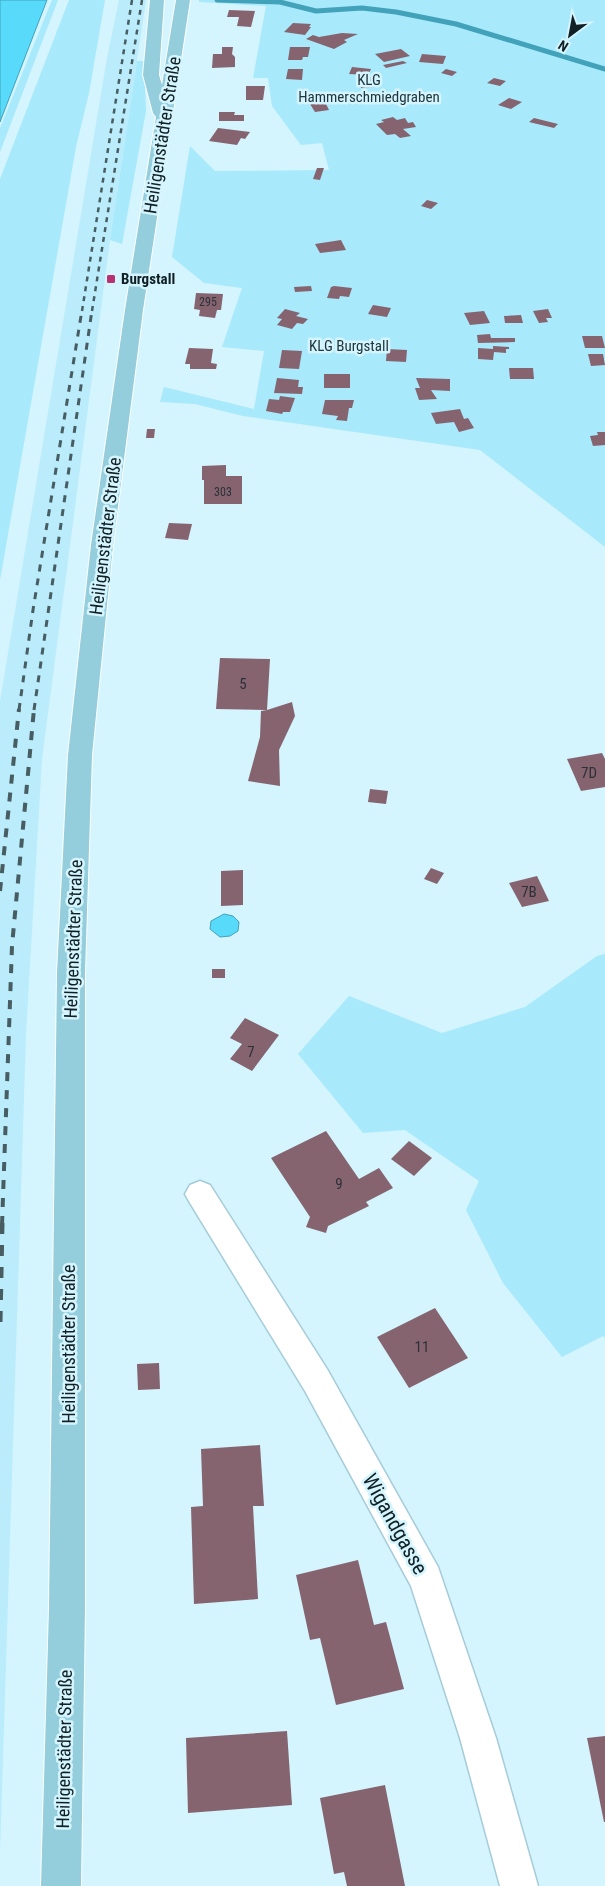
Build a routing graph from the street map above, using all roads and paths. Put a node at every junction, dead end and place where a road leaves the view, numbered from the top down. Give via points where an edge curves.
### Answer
1 (157, 0) edge
2 (183, 0) edge
3 (164, 122) junction
4 (200, 1194) dead end
5 (61, 1886) edge
6 (519, 1886) edge

1 - 3 main road via 150,75
2 - 3 main road, Heiligenstädter Straße
3 - 5 main road, Heiligenstädter Straße via 135,301 104,536 80,755 71,973 67,1608
4 - 6 street, Wigandgasse via 316,1380 426,1579 478,1738

